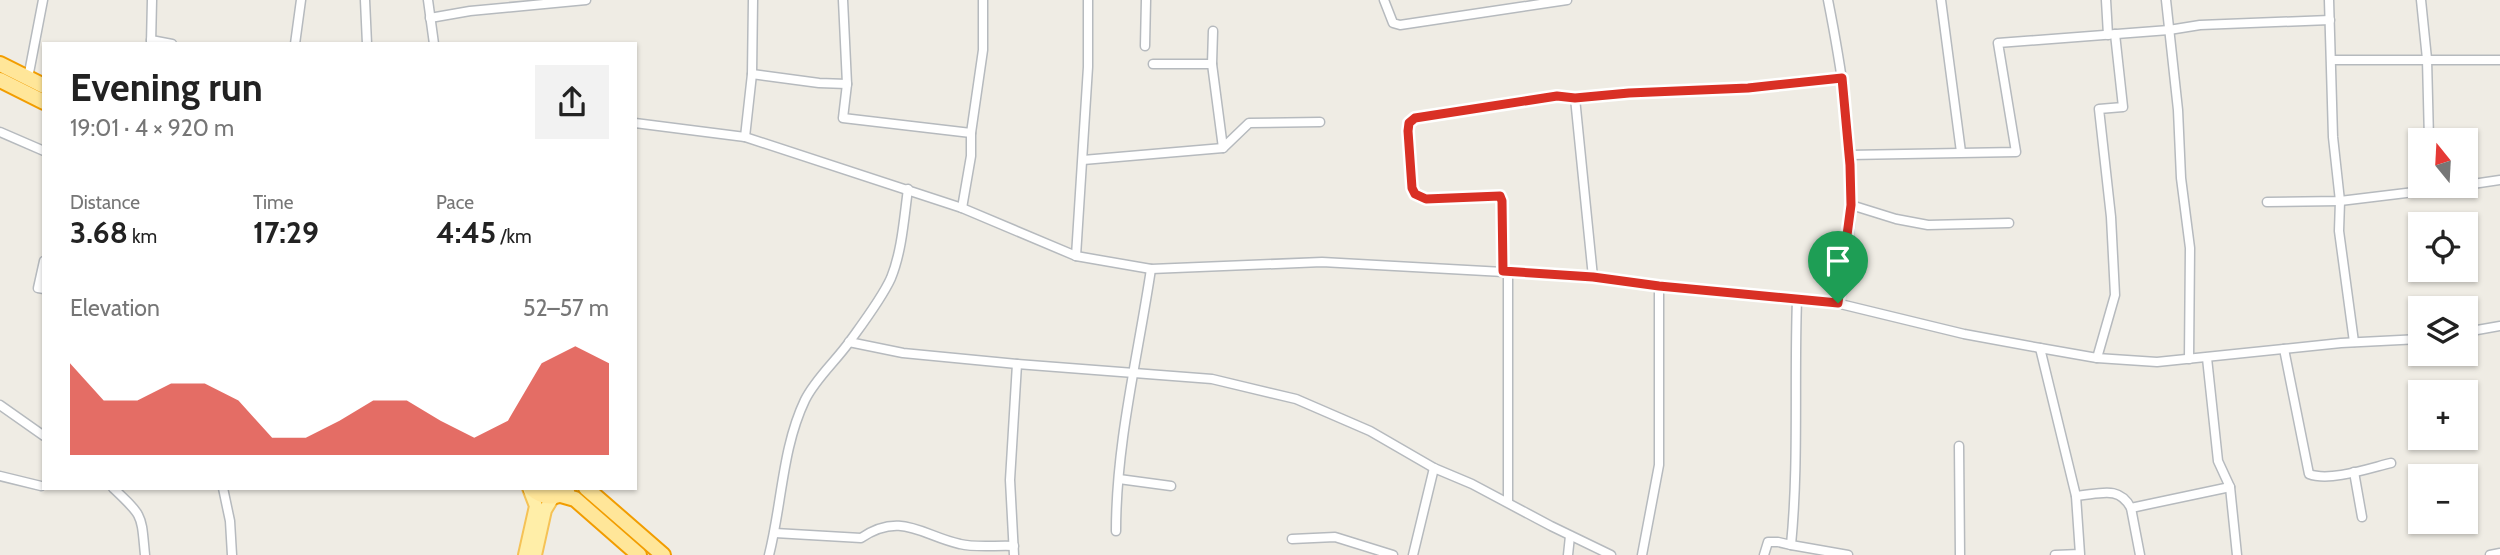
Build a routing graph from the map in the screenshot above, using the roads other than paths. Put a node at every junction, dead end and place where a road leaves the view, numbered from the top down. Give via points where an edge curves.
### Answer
1 (43, 0) edge
2 (152, 0) edge
3 (301, 0) edge
4 (365, 0) edge
5 (428, 0) edge
6 (586, 0) edge
7 (753, 0) edge
8 (843, 0) edge
9 (984, 0) edge
10 (1088, 0) edge
11 (1146, 0) edge
12 (1384, 0) edge
13 (1564, 0) edge
14 (1828, 0) edge
15 (1941, 0) edge
16 (2106, 0) edge
17 (2166, 0) edge
18 (2329, 0) edge
19 (2421, 0) edge
20 (566, 1) edge
21 (430, 19) junction
22 (2330, 20) junction
23 (2169, 30) junction
24 (1213, 31) dead end
25 (2112, 34) junction
26 (151, 42) edge
27 (295, 42) edge
28 (366, 42) edge
29 (434, 42) edge
30 (1145, 46) dead end
31 (2427, 59) junction
32 (2332, 60) junction
33 (2500, 60) edge
34 (0, 64) edge
35 (1153, 64) dead end
36 (1212, 64) junction
37 (752, 74) junction
38 (28, 78) junction
39 (1842, 78) junction
40 (0, 80) edge
41 (848, 84) junction
42 (42, 85) edge
43 (1575, 98) junction
44 (42, 101) edge
45 (1320, 122) dead end
46 (637, 123) edge
47 (2430, 128) edge
48 (0, 132) edge
49 (971, 133) junction
50 (746, 137) junction
51 (1223, 148) junction
52 (42, 150) edge
53 (1961, 152) junction
54 (1849, 155) junction
55 (1083, 160) junction
56 (2500, 180) edge
57 (2478, 183) edge
58 (908, 190) junction
59 (2408, 191) edge
60 (2340, 201) junction
61 (2267, 202) dead end
62 (1851, 205) junction
63 (961, 208) junction
64 (2009, 223) dead end
65 (1076, 256) junction
66 (1151, 269) junction
67 (42, 270) edge
68 (1505, 271) junction
69 (1593, 277) junction
70 (1659, 286) junction
71 (42, 289) edge
72 (1797, 300) junction
73 (1838, 303) junction
74 (2500, 326) edge
75 (2478, 330) edge
76 (2408, 340) edge
77 (849, 342) junction
78 (2354, 342) junction
79 (2040, 348) junction
80 (2284, 349) junction
81 (2097, 358) junction
82 (2207, 358) junction
83 (2189, 359) junction
84 (1017, 365) junction
85 (1133, 372) junction
86 (0, 405) edge
87 (42, 435) edge
88 (1959, 446) dead end
89 (2391, 463) dead end
90 (1434, 468) junction
91 (2354, 472) junction
92 (0, 476) edge
93 (1119, 479) junction
94 (41, 486) dead end
95 (1171, 486) dead end
96 (2230, 487) junction
97 (115, 490) edge
98 (223, 490) edge
99 (531, 490) edge
100 (533, 490) edge
101 (588, 490) edge
102 (561, 493) edge
103 (2076, 496) junction
104 (1508, 502) junction
105 (2131, 508) junction
106 (2362, 517) dead end
107 (1116, 531) dead end
108 (775, 533) junction
109 (1570, 536) junction
110 (1292, 539) dead end
111 (1791, 545) junction
112 (1014, 550) edge
113 (2500, 553) edge
114 (145, 555) edge
115 (232, 555) edge
116 (525, 555) edge
117 (535, 555) edge
118 (639, 555) edge
119 (663, 555) edge
120 (769, 555) edge
121 (1393, 555) edge
122 (1413, 555) edge
123 (1567, 555) edge
124 (1611, 555) edge
125 (1642, 555) edge
126 (1764, 555) edge
127 (1848, 555) edge
128 (1960, 555) edge
129 (2055, 555) edge
130 (2140, 555) edge
131 (2237, 555) edge
132 (2490, 555) edge

1 - 38 street
2 - 26 street
3 - 27 street
4 - 28 street
5 - 21 street
6 - 20 street
7 - 37 street
8 - 41 street
9 - 49 street via 983,50
10 - 55 street
11 - 30 street
12 - 13 street via 1393,23 1400,25
14 - 39 street
15 - 53 street
16 - 25 street
17 - 23 street
18 - 22 street
19 - 31 street
20 - 21 street
21 - 29 street
22 - 23 street
22 - 32 street
23 - 25 street
23 - 83 street via 2190,248
24 - 36 street
25 - 53 street via 1998,43 2016,152
25 - 81 street via 2123,107 2099,109 2115,295
31 - 32 street
31 - 33 street
31 - 47 street
32 - 60 street
34 - 38 highway
35 - 36 street
36 - 51 street
37 - 41 street
37 - 50 street
38 - 42 highway
39 - 43 street
39 - 54 street
40 - 44 highway
41 - 49 street via 844,118
43 - 68 street via 1557,96 1415,118 1409,123 1415,194 1426,199 1500,196
43 - 69 street
45 - 51 street via 1249,123
46 - 50 street
48 - 52 street
49 - 63 street
50 - 58 street
51 - 55 street
53 - 54 street
54 - 62 street
55 - 65 street
56 - 57 street
58 - 63 street
58 - 77 street via 890,279
59 - 60 street
60 - 61 street
60 - 78 street via 2339,231
62 - 64 street via 1928,225
62 - 73 street
63 - 65 street
65 - 66 street
66 - 68 street via 1322,262
66 - 85 street
67 - 71 street via 38,288
68 - 69 street
68 - 104 street
69 - 70 street
70 - 72 street
70 - 125 street via 1659,465
72 - 73 street
72 - 111 street
73 - 79 street
74 - 75 street
76 - 78 street
77 - 84 street via 903,353
77 - 108 street via 805,400 782,474
78 - 80 street
79 - 81 street
79 - 103 street
80 - 82 street
80 - 91 street via 2309,474
81 - 83 street
82 - 83 street
82 - 96 street via 2218,461
84 - 85 street
84 - 112 street via 1010,480
85 - 90 street via 1212,379 1296,399 1370,431
85 - 93 street
86 - 87 street
88 - 128 street
89 - 91 street
90 - 104 street
90 - 122 street
91 - 106 street
92 - 94 street
93 - 95 street
93 - 107 street
96 - 105 street
96 - 131 street
97 - 114 street via 139,512
98 - 115 street
99 - 116 main road via 536,506
100 - 102 highway
101 - 119 highway
102 - 117 main road via 545,510
102 - 118 highway via 575,499
103 - 105 street via 2118,493
103 - 129 street via 2080,554
104 - 109 street
105 - 130 street
108 - 112 street via 862,538 885,528 908,526 960,544
108 - 120 street
109 - 123 street
109 - 124 street
110 - 121 street via 1335,537
111 - 126 street via 1768,542
111 - 127 street
113 - 132 street

